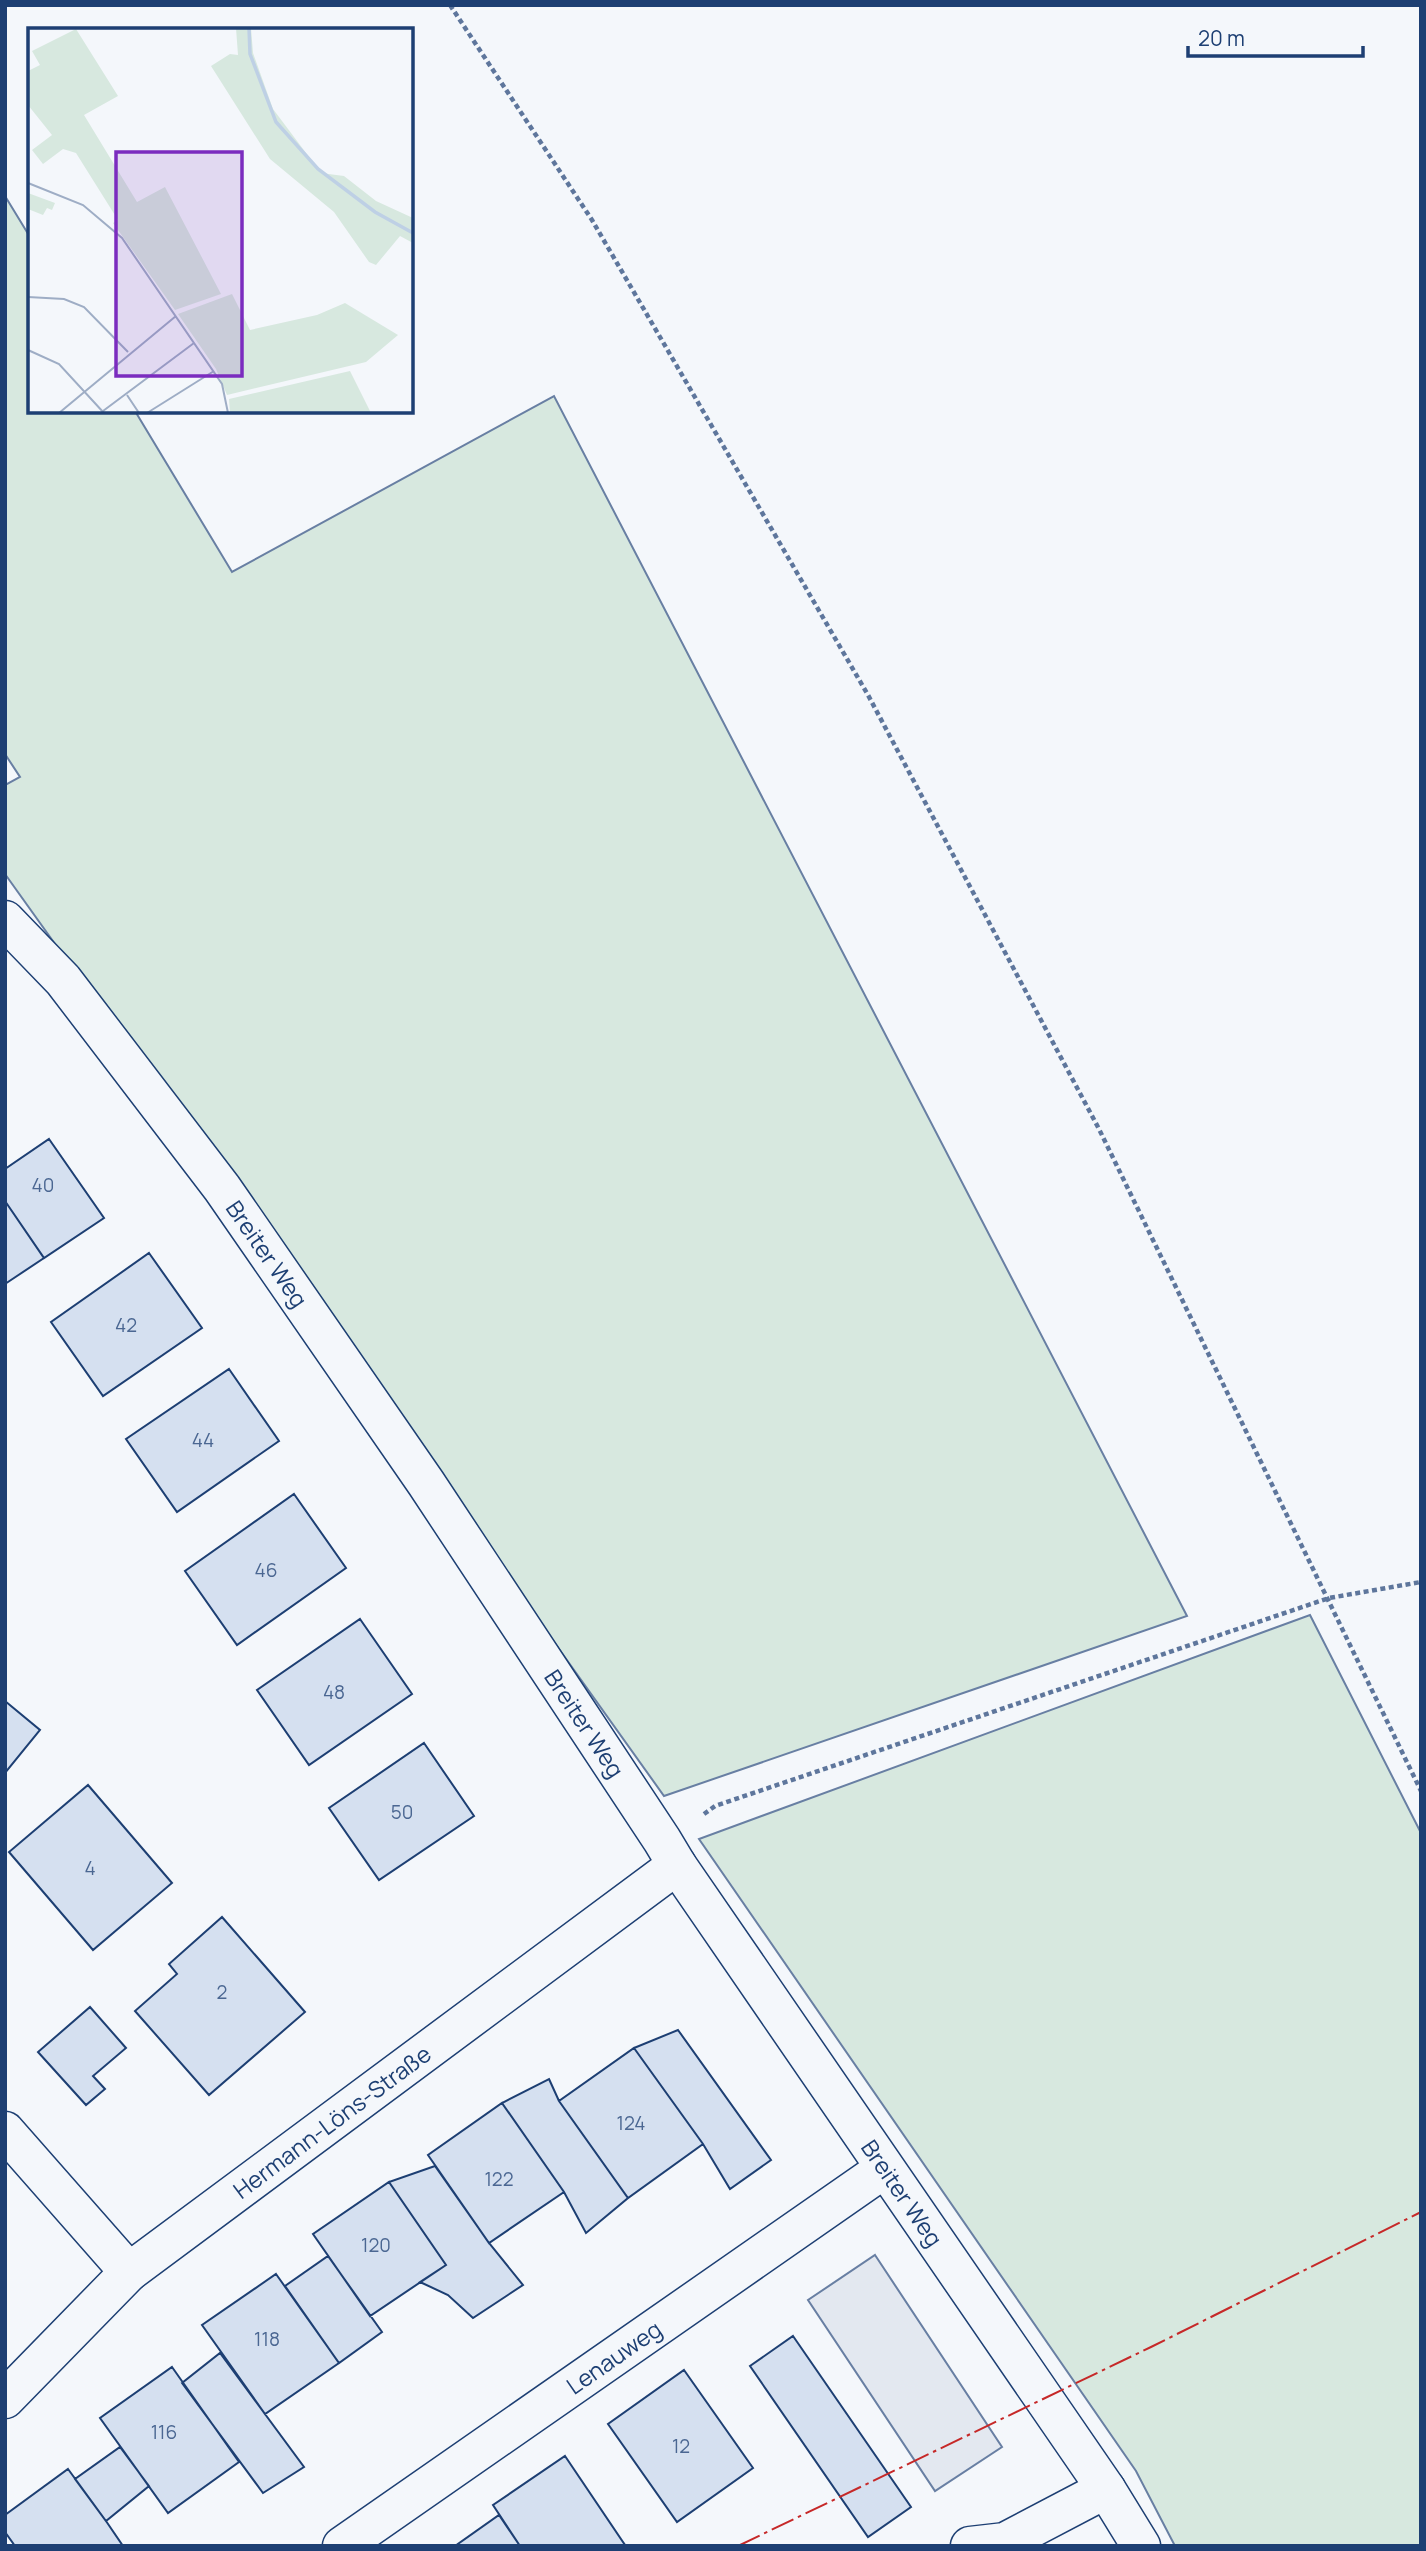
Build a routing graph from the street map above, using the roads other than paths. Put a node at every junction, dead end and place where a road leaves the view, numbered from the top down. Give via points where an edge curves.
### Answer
1 (5, 920) edge
2 (669, 1852) junction
3 (5, 2131) edge
4 (884, 2169) junction
5 (129, 2272) junction
6 (5, 2399) edge
7 (1106, 2488) junction
8 (342, 2546) edge
9 (970, 2546) edge
10 (1141, 2546) edge

1 - 2 street, Breiter Weg via 63,980 222,1188 433,1495
2 - 4 street, Breiter Weg
2 - 5 street, Hermann-Löns-Straße
3 - 5 street
4 - 7 street, Breiter Weg
4 - 8 street, Lenauweg
5 - 6 street, Hermann-Löns-Straße
7 - 9 street via 1005,2542
7 - 10 street, Breiter Weg

